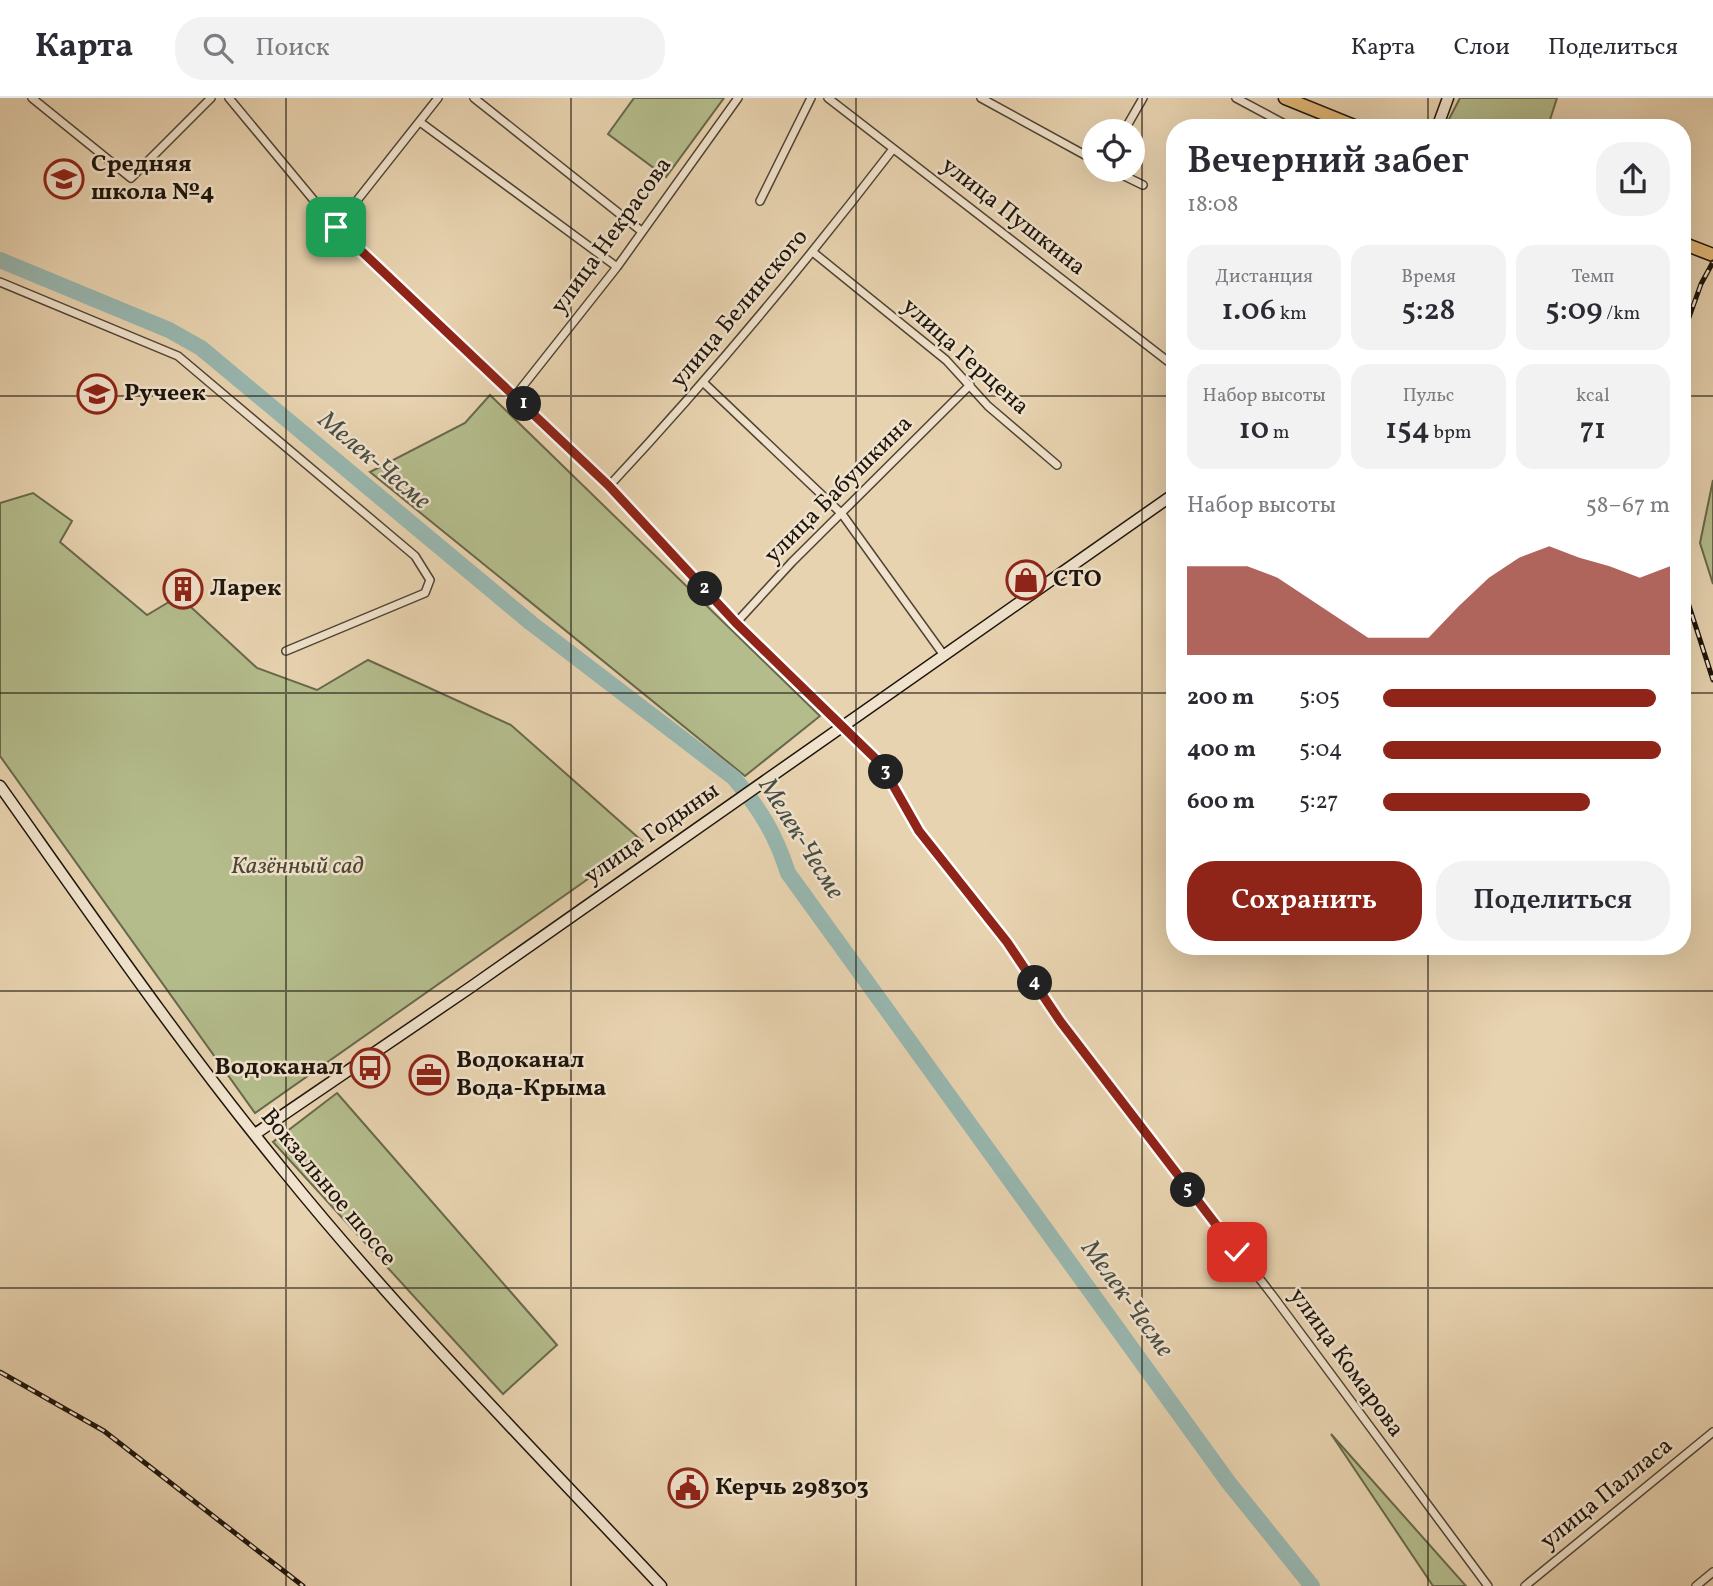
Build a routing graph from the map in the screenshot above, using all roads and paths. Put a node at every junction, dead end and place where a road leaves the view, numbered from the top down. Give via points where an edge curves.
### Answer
1 (32, 98) edge
2 (211, 98) edge
3 (229, 98) edge
4 (438, 98) edge
5 (474, 98) edge
6 (738, 98) edge
7 (811, 98) edge
8 (828, 98) edge
9 (981, 98) edge
10 (1143, 98) edge
11 (1236, 98) edge
12 (1285, 98) edge
13 (1299, 98) edge
14 (1448, 98) edge
15 (1131, 119) edge
16 (1275, 119) edge
17 (1337, 119) edge
18 (1350, 119) edge
19 (1440, 119) edge
20 (420, 122) junction
21 (894, 149) junction
22 (1082, 153) edge
23 (1137, 182) edge
24 (1143, 185) dead end
25 (760, 201) dead end
26 (336, 227) junction
27 (640, 230) junction
28 (1691, 248) edge
29 (1691, 250) edge
30 (1698, 252) junction
31 (814, 253) junction
32 (1713, 255) edge
33 (1713, 260) edge
34 (617, 267) junction
35 (0, 282) edge
36 (1166, 360) edge
37 (705, 384) junction
38 (970, 385) junction
39 (515, 396) junction
40 (1056, 464) dead end
41 (609, 486) junction
42 (1166, 500) edge
43 (842, 514) junction
44 (736, 623) junction
45 (286, 651) dead end
46 (943, 654) junction
47 (841, 726) junction
48 (0, 786) edge
49 (254, 1134) junction
50 (1713, 1432) edge
51 (1713, 1572) edge
52 (661, 1586) edge
53 (1488, 1586) edge
54 (1524, 1586) edge
55 (1696, 1586) edge

1 - 2 street via 131,178
3 - 26 street, улица Комарова
4 - 20 street
5 - 27 street
6 - 27 street, улица Некрасова
7 - 25 street
8 - 21 street, улица Пушкина
9 - 22 street
10 - 15 street
11 - 16 street
12 - 17 main road
13 - 18 main road
14 - 19 main road
20 - 26 street
20 - 34 street
21 - 31 street, улица Белинского
21 - 36 street, улица Пушкина
23 - 24 street
26 - 39 street, улица Комарова
27 - 34 street, улица Некрасова
28 - 30 main road
29 - 30 main road
30 - 32 main road
30 - 33 main road
31 - 37 street, улица Белинского
31 - 38 street, улица Герцена via 946,360
34 - 39 street, улица Некрасова
35 - 45 street via 178,356 424,568 430,580 425,593
37 - 41 street, улица Белинского
37 - 43 street
38 - 40 street, улица Герцена
38 - 43 street, улица Бабушкина
39 - 41 street, улица Комарова
41 - 44 street, улица Комарова
42 - 46 main road, улица Годыны
43 - 44 street, улица Бабушкина
43 - 46 street
44 - 47 street, улица Комарова
46 - 47 main road, улица Годыны
47 - 49 main road, улица Годыны
47 - 53 street, улица Комарова via 881,764 919,831
48 - 49 main road, Вокзальное шоссе via 130,971
49 - 52 main road, Вокзальное шоссе via 424,1336
50 - 54 street, улица Палласа
51 - 55 street

